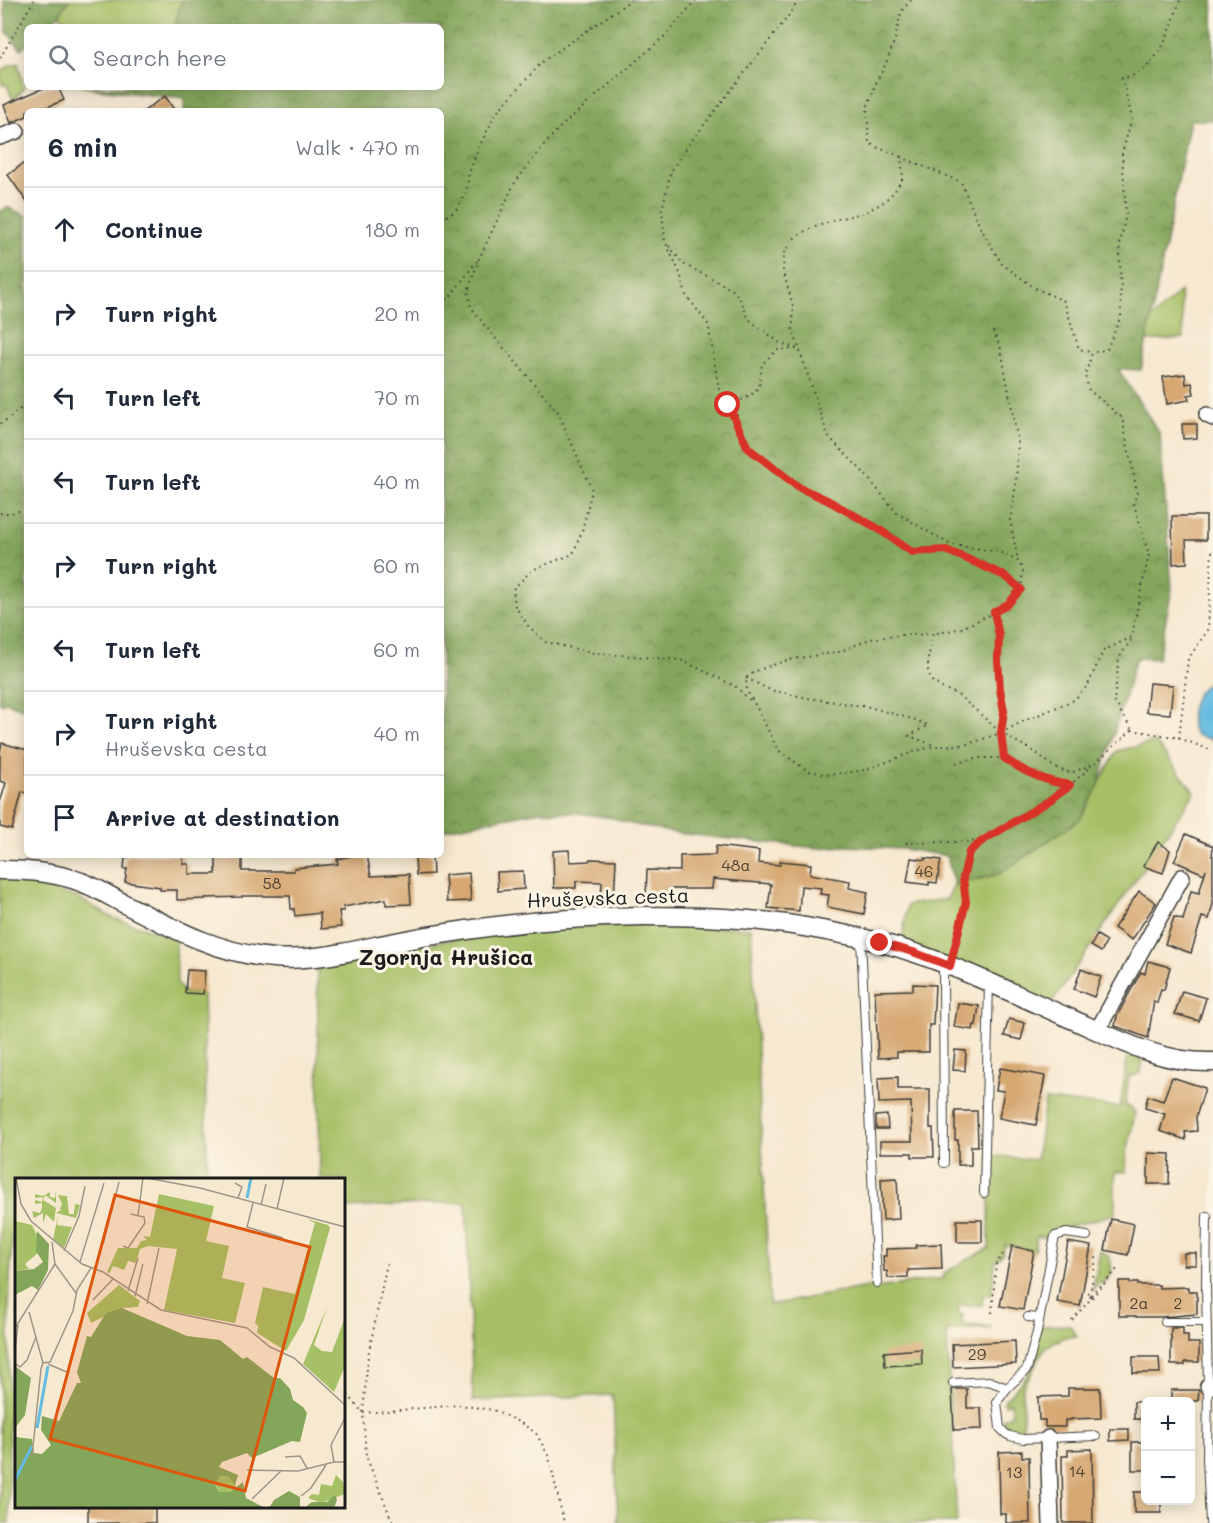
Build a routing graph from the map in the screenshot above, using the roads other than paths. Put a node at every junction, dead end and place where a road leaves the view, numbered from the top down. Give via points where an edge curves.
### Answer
1 (17, 131) dead end
2 (0, 137) edge
3 (0, 870) edge
4 (1182, 877) dead end
5 (861, 938) junction
6 (946, 965) junction
7 (989, 983) junction
8 (1097, 1030) junction
9 (1213, 1062) edge
10 (944, 1162) dead end
11 (984, 1193) dead end
12 (1207, 1216) dead end
13 (1087, 1236) dead end
14 (877, 1283) dead end
15 (1028, 1317) dead end
16 (1039, 1318) junction
17 (1166, 1322) dead end
18 (1206, 1322) junction
19 (953, 1383) dead end
20 (1210, 1386) edge
21 (1007, 1388) junction
22 (1096, 1436) dead end
23 (1048, 1437) junction
24 (1051, 1523) edge
25 (1210, 1523) edge

1 - 2 street
3 - 5 street, Hruševska cesta via 78,881 203,942 242,954 274,958 312,958 470,929 587,917 750,920
4 - 8 street
5 - 6 street, Hruševska cesta
5 - 14 lane
6 - 7 street, Hruševska cesta
6 - 10 lane
7 - 8 street, Hruševska cesta
7 - 11 lane
8 - 9 street, Hruševska cesta via 1164,1056
12 - 18 lane
13 - 16 lane via 1055,1236
15 - 16 lane
16 - 21 lane via 1027,1369
17 - 18 lane
18 - 20 lane
19 - 21 lane via 989,1381
20 - 25 lane
21 - 23 lane via 997,1402 1003,1431 1016,1438
22 - 23 lane
23 - 24 street

